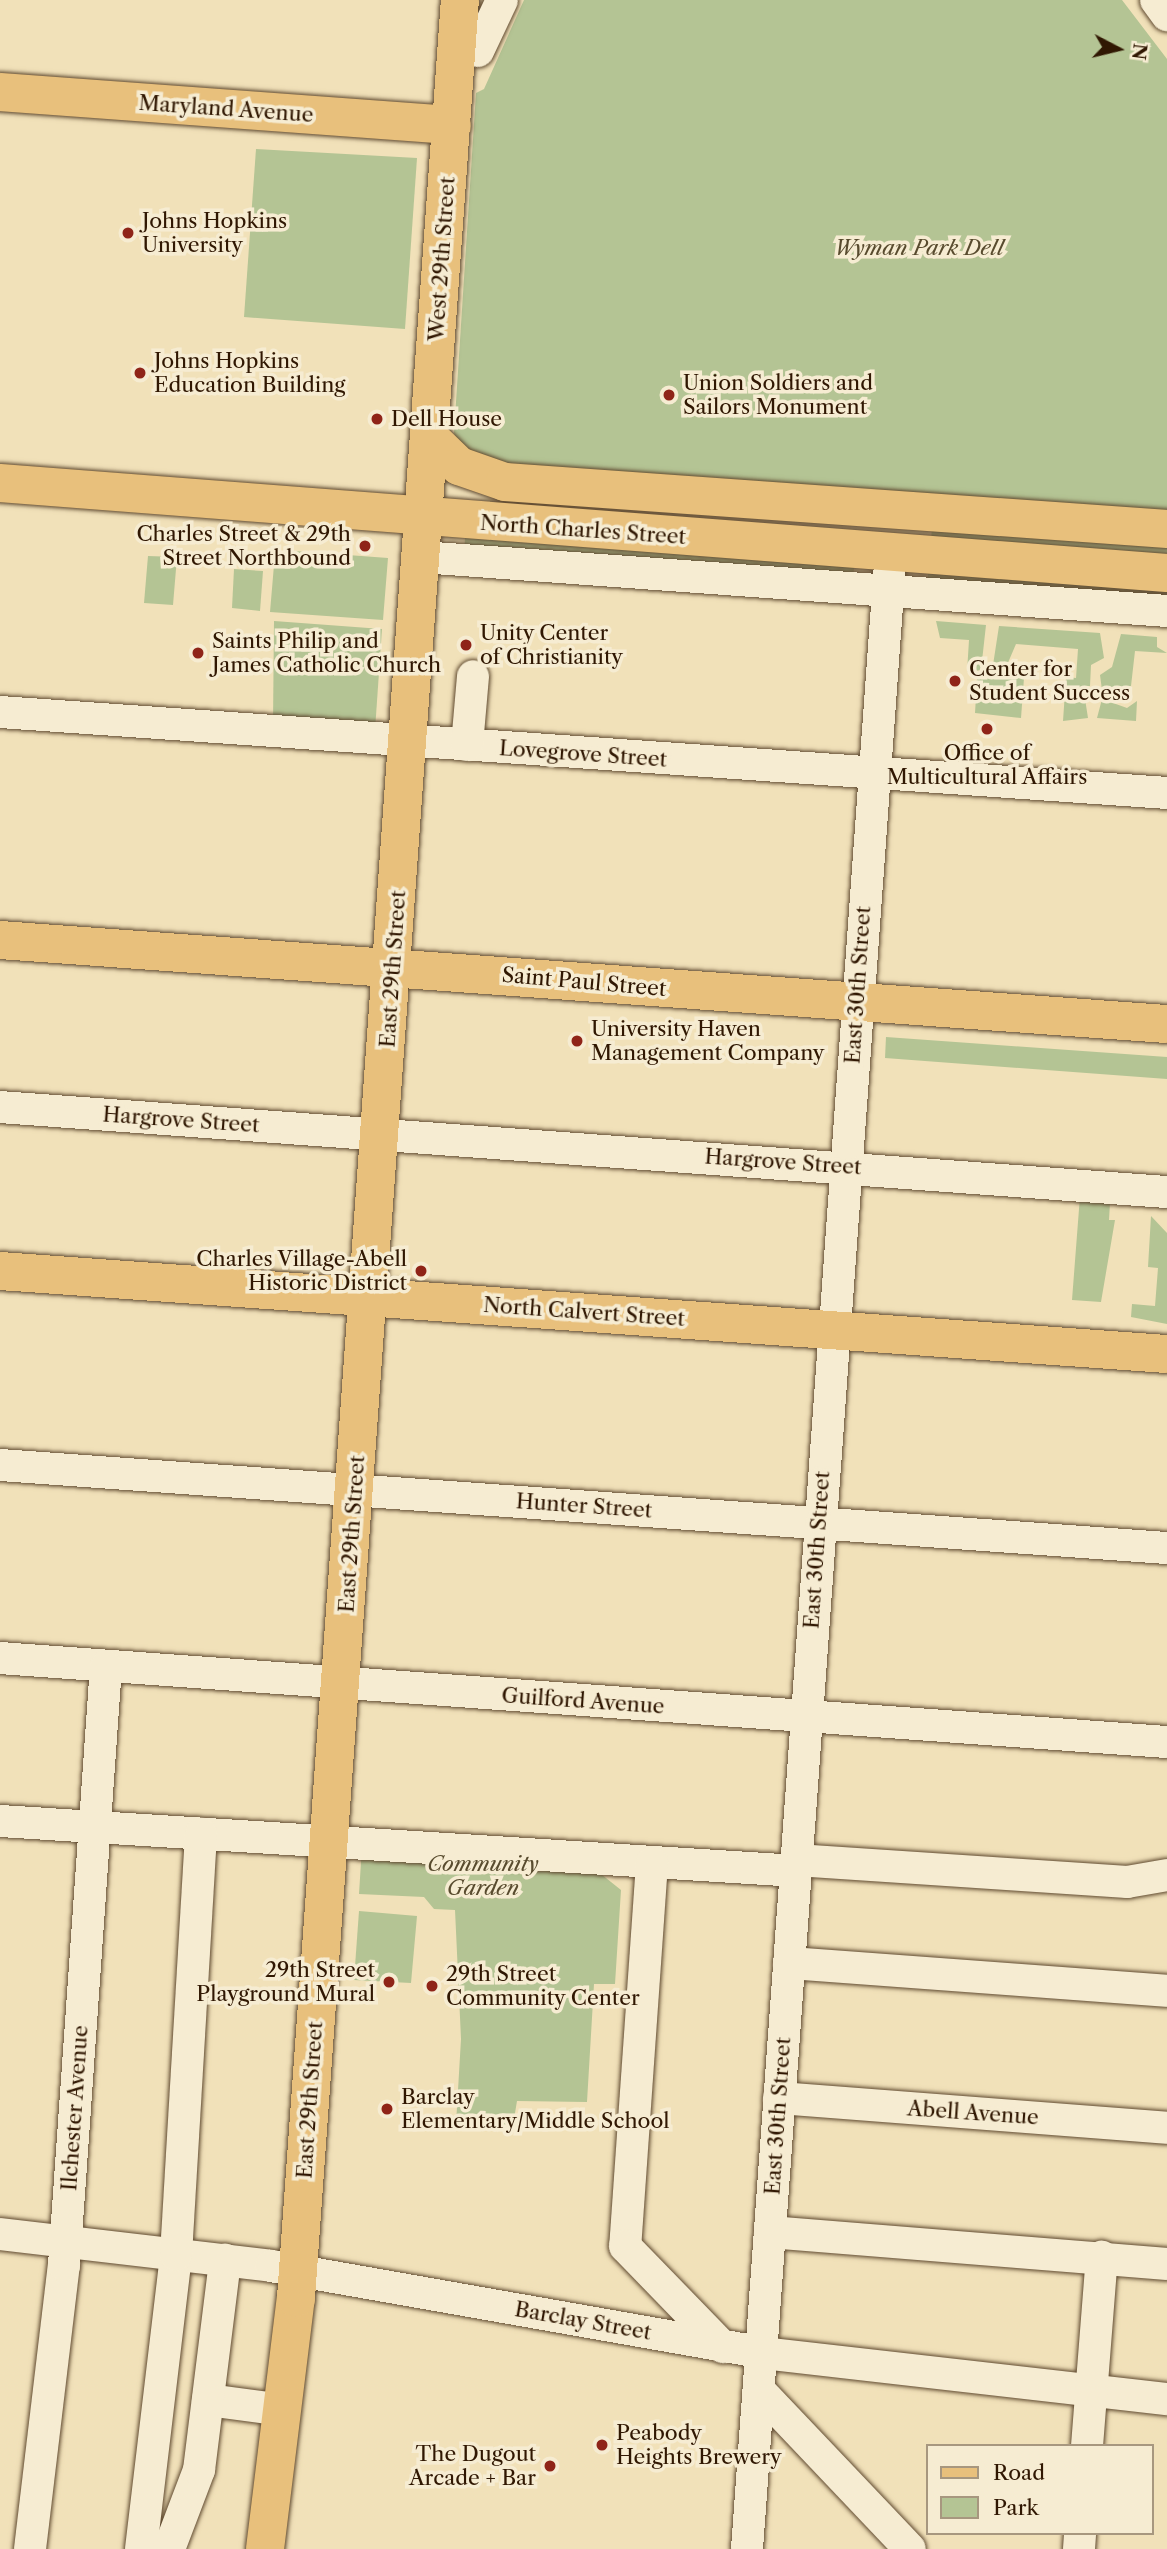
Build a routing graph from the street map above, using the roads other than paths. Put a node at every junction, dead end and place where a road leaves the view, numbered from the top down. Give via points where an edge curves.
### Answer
1 (460, 0) edge
2 (502, 0) edge
3 (1156, 0) edge
4 (1167, 15) edge
5 (478, 51) dead end
6 (0, 92) edge
7 (452, 125) junction
8 (429, 437) junction
9 (0, 483) edge
10 (424, 519) junction
11 (1167, 529) edge
12 (891, 551) junction
13 (421, 557) junction
14 (1167, 573) edge
15 (888, 591) junction
16 (1167, 611) edge
17 (473, 676) dead end
18 (0, 712) edge
19 (408, 741) junction
20 (467, 745) junction
21 (875, 775) junction
22 (1167, 793) edge
23 (0, 940) edge
24 (393, 968) junction
25 (856, 1004) junction
26 (1167, 1024) edge
27 (0, 1107) edge
28 (381, 1134) junction
29 (845, 1167) junction
30 (1167, 1192) edge
31 (0, 1271) edge
32 (369, 1296) junction
33 (833, 1330) junction
34 (1167, 1354) edge
35 (0, 1465) edge
36 (355, 1490) junction
37 (819, 1522) junction
38 (1167, 1548) edge
39 (0, 1658) edge
40 (106, 1666) junction
41 (341, 1683) junction
42 (806, 1717) junction
43 (1167, 1742) edge
44 (0, 1821) edge
45 (96, 1828) junction
46 (201, 1834) junction
47 (328, 1840) junction
48 (652, 1863) junction
49 (796, 1865) junction
50 (1167, 1875) edge
51 (789, 1963) junction
52 (1167, 1991) edge
53 (779, 2098) junction
54 (1167, 2128) edge
55 (770, 2232) junction
56 (0, 2234) edge
57 (65, 2242) junction
58 (176, 2255) junction
59 (1102, 2257) junction
60 (225, 2260) junction
61 (1167, 2263) edge
62 (298, 2270) junction
63 (723, 2347) junction
64 (762, 2353) junction
65 (759, 2390) junction
66 (1092, 2391) junction
67 (1167, 2399) edge
68 (208, 2400) junction
69 (283, 2410) junction
70 (1087, 2444) edge
71 (30, 2549) edge
72 (141, 2549) edge
73 (169, 2549) edge
74 (265, 2549) edge
75 (747, 2549) edge
76 (910, 2549) edge

1 - 7 main road, West 29th Street
2 - 5 street
3 - 4 street
6 - 7 main road, Maryland Avenue
7 - 8 main road, West 29th Street
8 - 10 main road, West 29th Street
8 - 11 main road, North Charles Street via 459,466 505,482
9 - 10 main road, North Charles Street
10 - 12 main road, North Charles Street
10 - 13 main road, East 29th Street
12 - 14 main road, North Charles Street
12 - 15 street, East 30th Street
13 - 15 street, North Charles Street
13 - 19 main road, East 29th Street
15 - 16 street, North Charles Street
15 - 21 street, East 30th Street
17 - 20 street
18 - 19 street, Lovegrove Street
19 - 20 street, Lovegrove Street
19 - 24 main road, East 29th Street
20 - 21 street, Lovegrove Street
21 - 22 street, Lovegrove Street
21 - 25 street, East 30th Street
23 - 24 main road, Saint Paul Street
24 - 25 main road, Saint Paul Street
24 - 28 main road, East 29th Street
25 - 26 main road, Saint Paul Street
25 - 29 street, East 30th Street
27 - 28 street, Hargrove Street
28 - 29 street, Hargrove Street
28 - 32 main road, East 29th Street
29 - 30 street, Hargrove Street
29 - 33 street, East 30th Street
31 - 32 main road, North Calvert Street
32 - 33 main road, North Calvert Street
32 - 36 main road, East 29th Street
33 - 34 main road, North Calvert Street
33 - 37 street, East 30th Street
35 - 36 street, Hunter Street
36 - 37 street, Hunter Street
36 - 41 main road, East 29th Street
37 - 38 street, Hunter Street
37 - 42 street, East 30th Street
39 - 40 street, Guilford Avenue
40 - 41 street, Guilford Avenue
40 - 45 street, Ilchester Avenue
41 - 42 street, Guilford Avenue
41 - 47 main road, East 29th Street
42 - 43 street, Guilford Avenue
42 - 49 street, East 30th Street
44 - 45 street
45 - 46 street
45 - 57 street, Ilchester Avenue
46 - 47 street
46 - 58 street
47 - 48 street
47 - 62 main road, East 29th Street
48 - 49 street
48 - 63 street via 625,2246
49 - 50 street via 1127,1882
49 - 51 street, East 30th Street
51 - 52 street
51 - 53 street, East 30th Street
53 - 54 street, Abell Avenue
53 - 55 street, East 30th Street
55 - 59 street
55 - 64 street, East 30th Street
56 - 57 street, Barclay Street
57 - 58 street, Barclay Street
57 - 71 street, Ilchester Avenue
58 - 60 street, Barclay Street
58 - 72 street
59 - 61 street
59 - 66 street
60 - 62 street, Barclay Street
60 - 68 street
62 - 63 street, Barclay Street
62 - 69 main road, East 29th Street
63 - 64 street, Barclay Street
64 - 65 street, East 30th Street
64 - 66 street, Barclay Street
65 - 75 street, East 30th Street
65 - 76 street
66 - 67 street, Barclay Street
66 - 70 street
68 - 69 street
68 - 73 street via 196,2486
69 - 74 main road, East 29th Street

